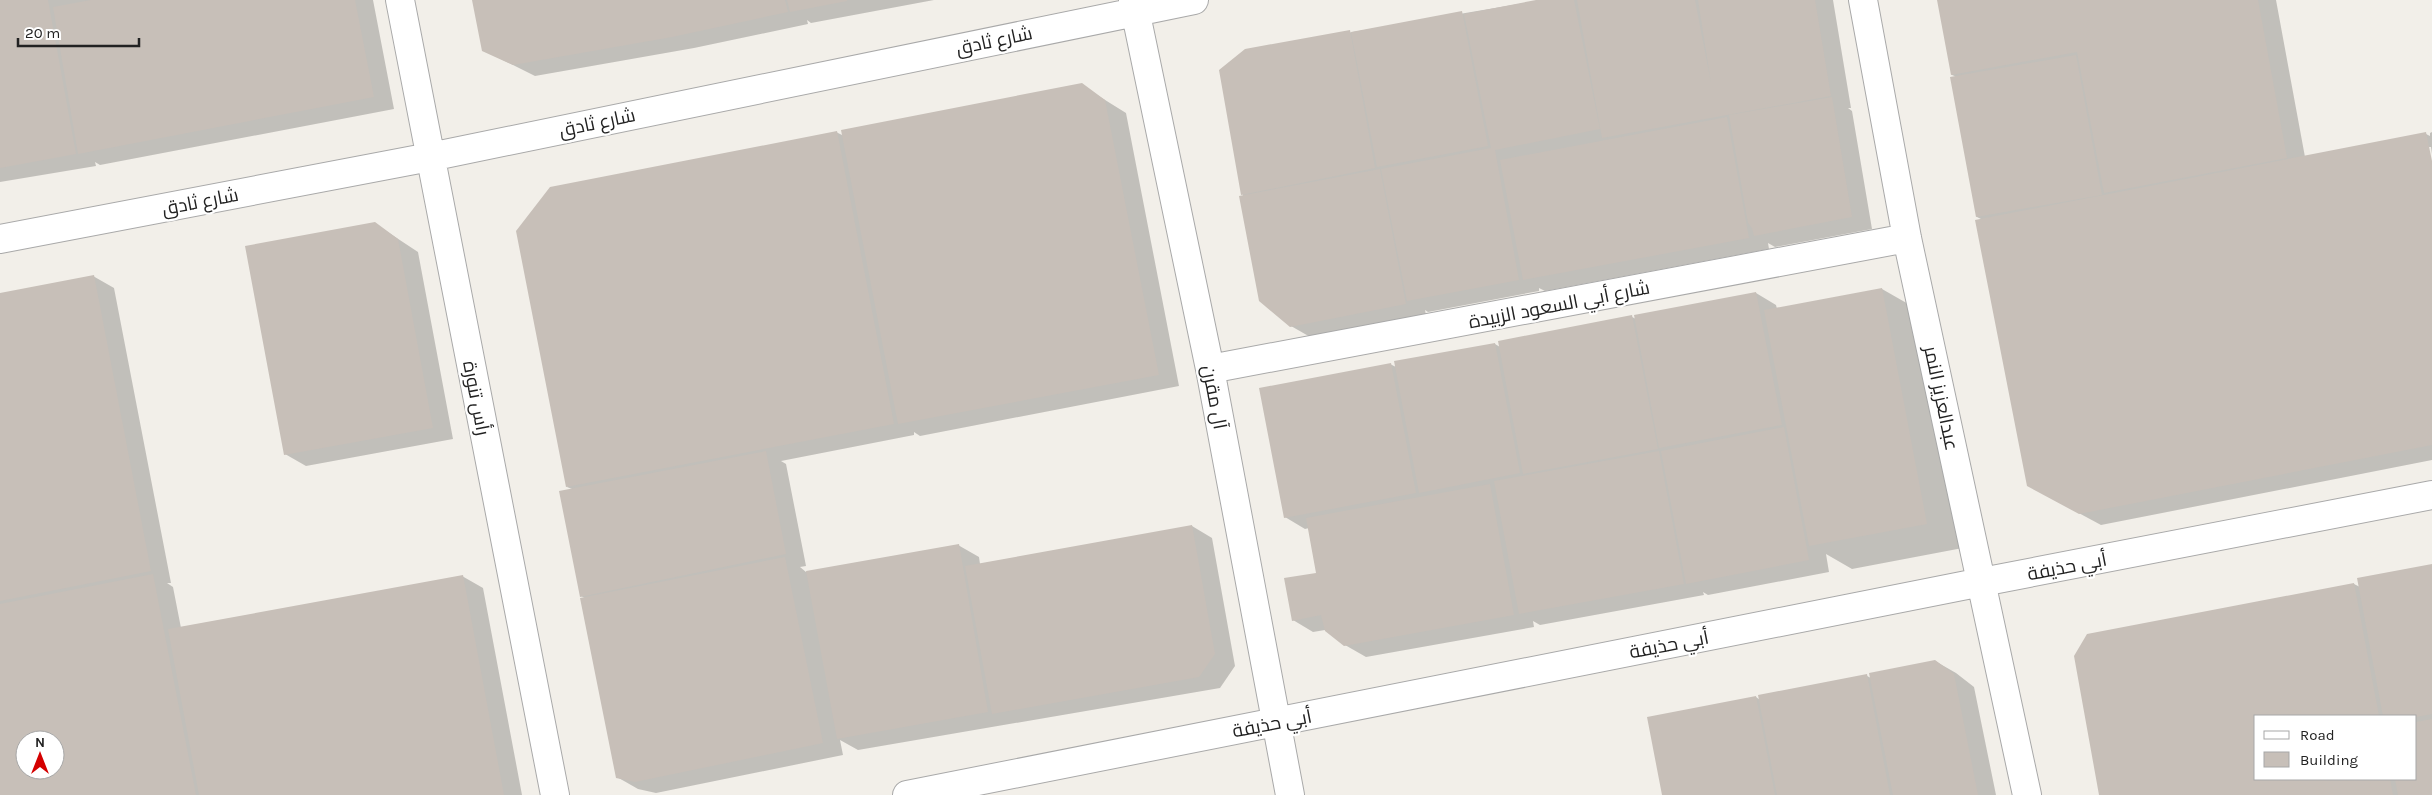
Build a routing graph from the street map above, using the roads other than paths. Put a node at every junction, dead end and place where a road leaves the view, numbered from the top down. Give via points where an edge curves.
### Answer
1 (400, 0) edge
2 (1194, 0) edge
3 (1863, 0) edge
4 (1134, 6) edge
5 (430, 157) junction
6 (1907, 238) junction
7 (0, 239) edge
8 (1210, 369) junction
9 (2432, 495) edge
10 (1982, 582) junction
11 (1276, 722) junction
12 (555, 795) edge
13 (907, 795) edge
14 (1290, 795) edge
15 (2027, 795) edge

1 - 5 street, رأس تنورة
2 - 4 street, شارع ثادق
3 - 6 street, عبدالعزيز النمر
4 - 5 street, شارع ثادق
4 - 8 street, آل مقرن
5 - 7 street, شارع ثادق
5 - 12 street, رأس تنورة
6 - 8 street, شارع أبي السعود الزبيدة
6 - 10 street, عبدالعزيز النمر
8 - 11 street, آل مقرن
9 - 10 street, أبي حذيفة
10 - 11 street, أبي حذيفة
10 - 15 street, عبدالعزيز النمر
11 - 13 street, أبي حذيفة
11 - 14 street, آل مقرن

